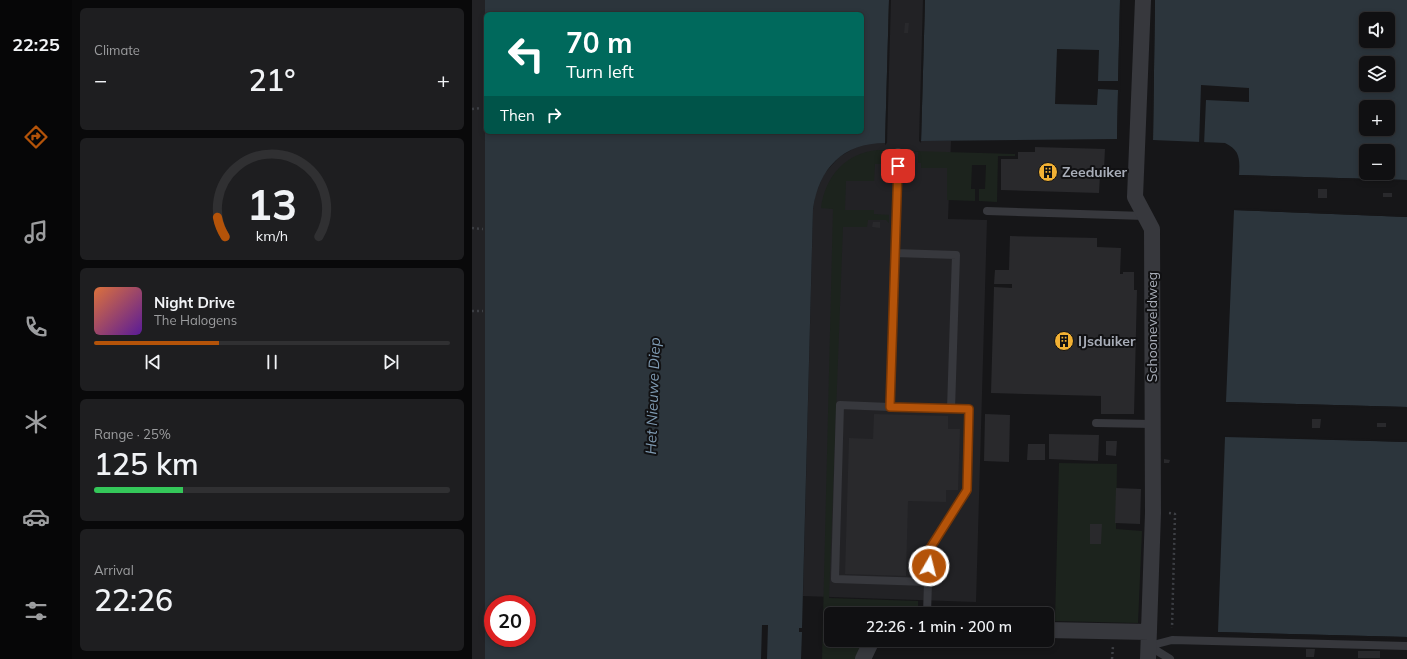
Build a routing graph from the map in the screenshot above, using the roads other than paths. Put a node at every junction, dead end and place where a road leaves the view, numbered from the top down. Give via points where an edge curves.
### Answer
1 (1143, 0) edge
2 (898, 152) dead end
3 (987, 211) dead end
4 (1145, 216) junction
5 (895, 253) junction
6 (890, 407) junction
7 (951, 409) junction
8 (1096, 423) dead end
9 (1152, 424) junction
10 (928, 582) junction
11 (927, 607) edge
12 (1054, 631) edge
13 (1149, 646) edge
14 (1407, 646) edge
15 (869, 647) edge
16 (864, 659) edge
17 (1170, 659) edge

1 - 4 street, Schooneveldweg via 1135,197
2 - 5 lane
3 - 4 lane
4 - 9 street, Schooneveldweg via 1152,229
5 - 6 lane
5 - 7 lane via 956,255
6 - 7 lane
6 - 10 lane via 840,405 835,579
7 - 10 lane via 969,409 967,490 929,550
8 - 9 lane
9 - 13 street, Schooneveldweg via 1153,513
10 - 11 lane
12 - 13 street
13 - 14 lane via 1172,640
13 - 17 lane
15 - 16 street

